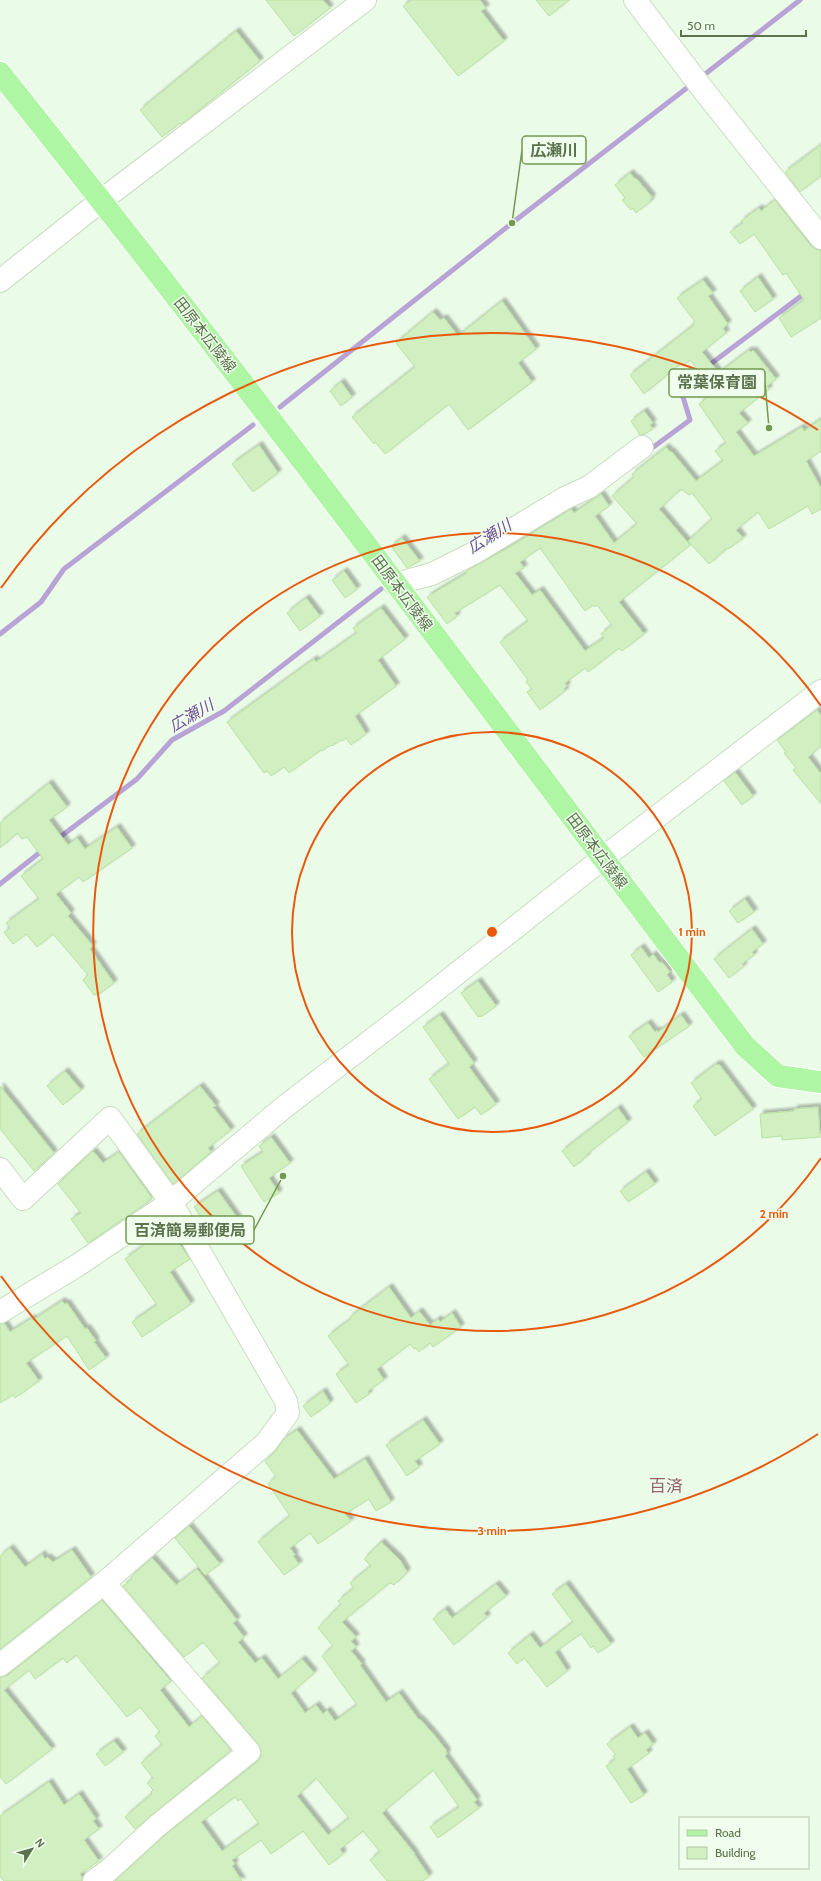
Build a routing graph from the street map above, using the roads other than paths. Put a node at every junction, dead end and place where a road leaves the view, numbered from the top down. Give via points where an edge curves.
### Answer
1 (365, 0) edge
2 (635, 0) edge
3 (341, 7) edge
4 (0, 73) edge
5 (102, 200) junction
6 (821, 238) edge
7 (0, 281) edge
8 (642, 447) dead end
9 (395, 584) junction
10 (820, 694) edge
11 (603, 858) junction
12 (821, 1082) edge
13 (0, 1169) edge
14 (171, 1202) junction
15 (0, 1312) edge
16 (104, 1583) junction
17 (0, 1665) edge
18 (94, 1881) edge

1 - 3 street
2 - 6 street
3 - 5 street
4 - 5 main road, 田原本広陵線
5 - 7 street
5 - 9 main road, 田原本広陵線
8 - 9 street via 589,487 565,498 515,535 432,574
9 - 11 main road, 田原本広陵線
10 - 11 street
11 - 12 main road, 田原本広陵線 via 745,1046 778,1076
11 - 14 street via 283,1108
13 - 14 street via 22,1199 110,1118
14 - 15 street via 78,1265
14 - 16 street via 286,1401 288,1413 266,1443
16 - 17 street
16 - 18 street via 249,1752

